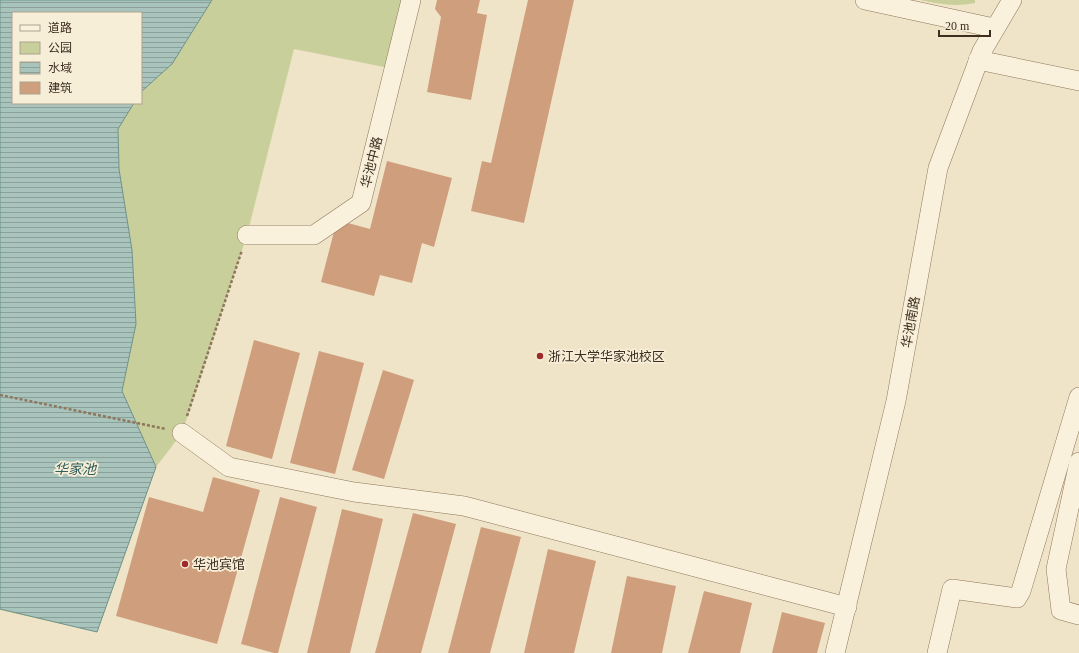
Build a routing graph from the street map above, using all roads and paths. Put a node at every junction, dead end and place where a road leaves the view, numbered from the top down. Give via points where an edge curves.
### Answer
1 (411, 0) edge
2 (865, 0) edge
3 (1012, 0) edge
4 (994, 28) junction
5 (978, 60) junction
6 (1079, 80) edge
7 (246, 235) joint
8 (0, 395) edge
9 (1079, 397) edge
10 (182, 433) junction
11 (1079, 462) edge
12 (847, 607) junction
13 (1079, 615) edge
14 (835, 653) edge
15 (937, 653) edge

1 - 7 street, 华池中路 via 361,203 314,235
2 - 4 street
3 - 4 street, 华池南路
4 - 5 street, 华池南路
5 - 6 street
5 - 12 street, 华池南路 via 938,168 896,401
7 - 10 path
8 - 10 path
9 - 15 street via 1021,591 1017,598 952,589
10 - 12 street via 229,467 354,492 464,506
11 - 13 street via 1056,569 1061,610
12 - 14 street, 华池南路

